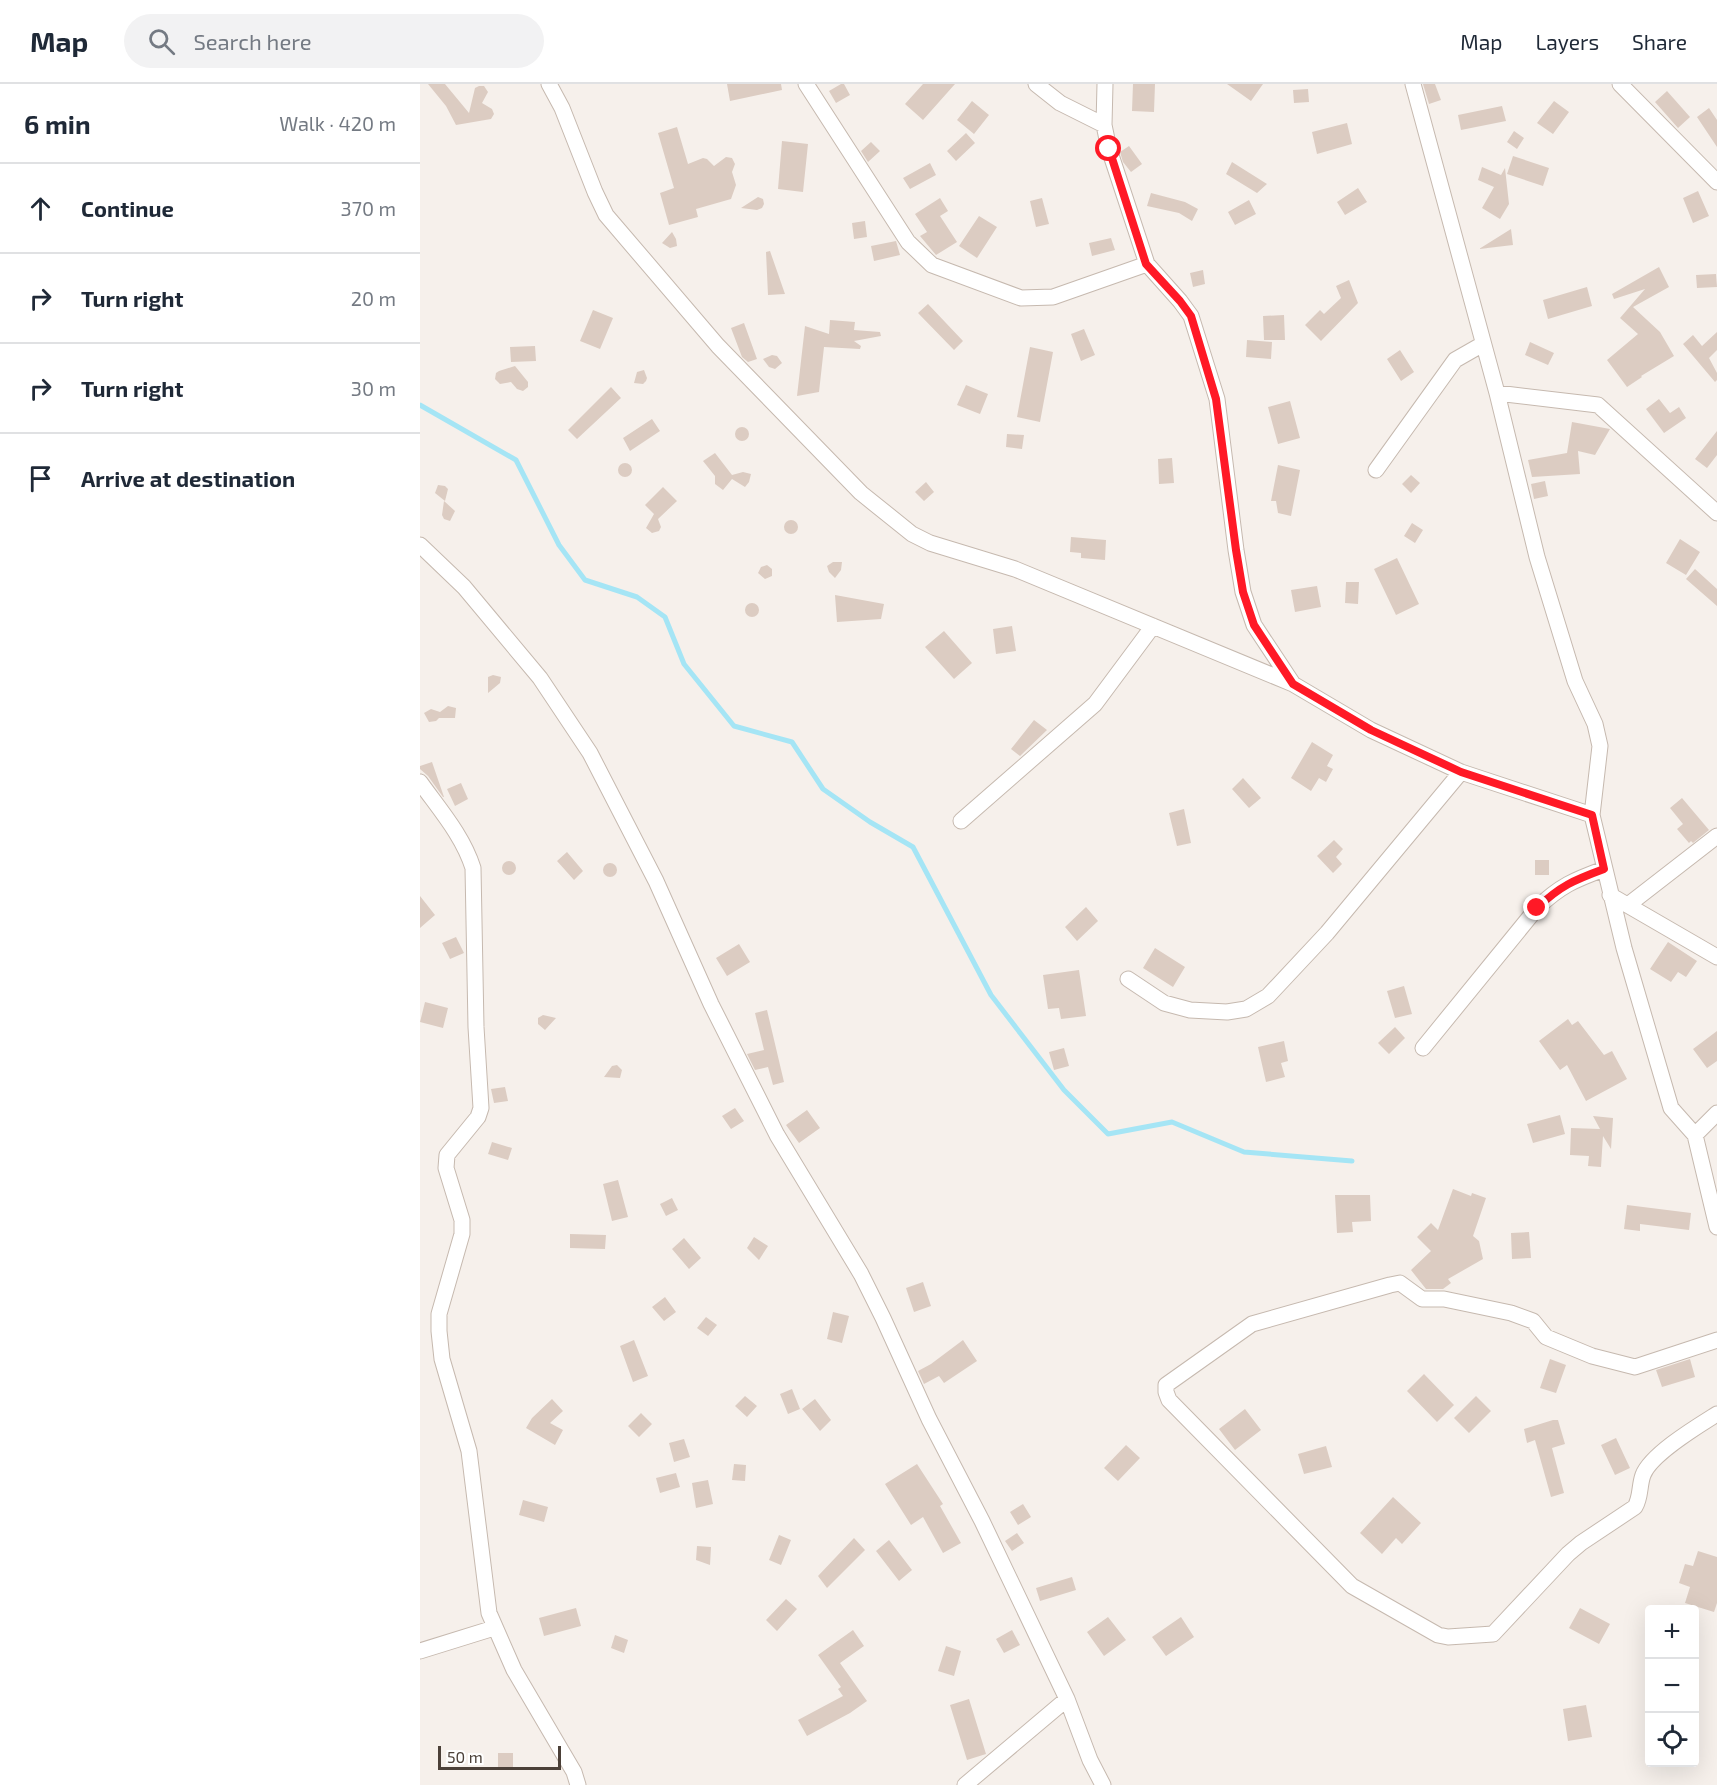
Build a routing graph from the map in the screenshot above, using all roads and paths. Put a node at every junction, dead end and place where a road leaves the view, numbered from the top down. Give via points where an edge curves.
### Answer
1 (549, 84) edge
2 (806, 84) edge
3 (1036, 84) edge
4 (1106, 84) edge
5 (1413, 84) edge
6 (1620, 84) edge
7 (1104, 125) junction
8 (1717, 182) edge
9 (1146, 264) junction
10 (1483, 344) junction
11 (1497, 393) junction
12 (1376, 470) dead end
13 (1717, 513) edge
14 (420, 545) edge
15 (1153, 626) junction
16 (1293, 684) junction
17 (1461, 772) junction
18 (420, 782) edge
19 (1592, 815) junction
20 (961, 821) dead end
21 (1717, 836) edge
22 (1604, 869) junction
23 (1610, 895) junction
24 (1628, 905) junction
25 (1717, 957) edge
26 (1128, 979) dead end
27 (1423, 1048) dead end
28 (1717, 1113) edge
29 (1695, 1135) junction
30 (1717, 1227) edge
31 (1717, 1340) edge
32 (1717, 1414) edge
33 (494, 1628) junction
34 (420, 1651) edge
35 (1067, 1699) junction
36 (578, 1785) edge
37 (965, 1785) edge
38 (1103, 1785) edge

1 - 15 street via 606,215 718,346 861,493 903,528 930,543 1016,569
2 - 9 street via 908,242 932,265 1021,298 1053,297
3 - 7 street via 1060,103
4 - 7 street
5 - 10 street
6 - 8 street
7 - 9 street
9 - 16 street via 1191,316 1216,399 1243,592 1254,625
10 - 11 street
10 - 12 street via 1455,360
11 - 13 street via 1598,405
11 - 19 street via 1538,556 1575,681 1600,746
14 - 35 street via 464,587 540,678 590,753 777,1134 861,1274
15 - 16 street
15 - 20 street via 1095,704
16 - 17 street via 1371,730
17 - 19 street
17 - 26 street via 1327,933 1268,996 1246,1009 1190,1010 1164,1003
18 - 33 street via 460,838 473,868 481,1108 478,1118 447,1155 446,1168 462,1220 462,1233 439,1331 442,1359 469,1451
19 - 22 street
21 - 24 street
22 - 23 street
22 - 27 street via 1572,881 1537,908
23 - 24 street
23 - 29 street via 1671,1108
24 - 25 street
28 - 29 street
29 - 30 street
31 - 32 street via 1635,1367 1592,1356 1546,1337 1533,1321 1511,1313 1444,1299 1422,1299 1401,1283 1390,1284 1252,1324 1166,1385 1166,1392 1169,1400 1352,1586 1448,1637 1493,1634 1581,1543 1635,1507 1644,1474 1658,1457
33 - 34 street
33 - 36 street
35 - 37 street
35 - 38 street

